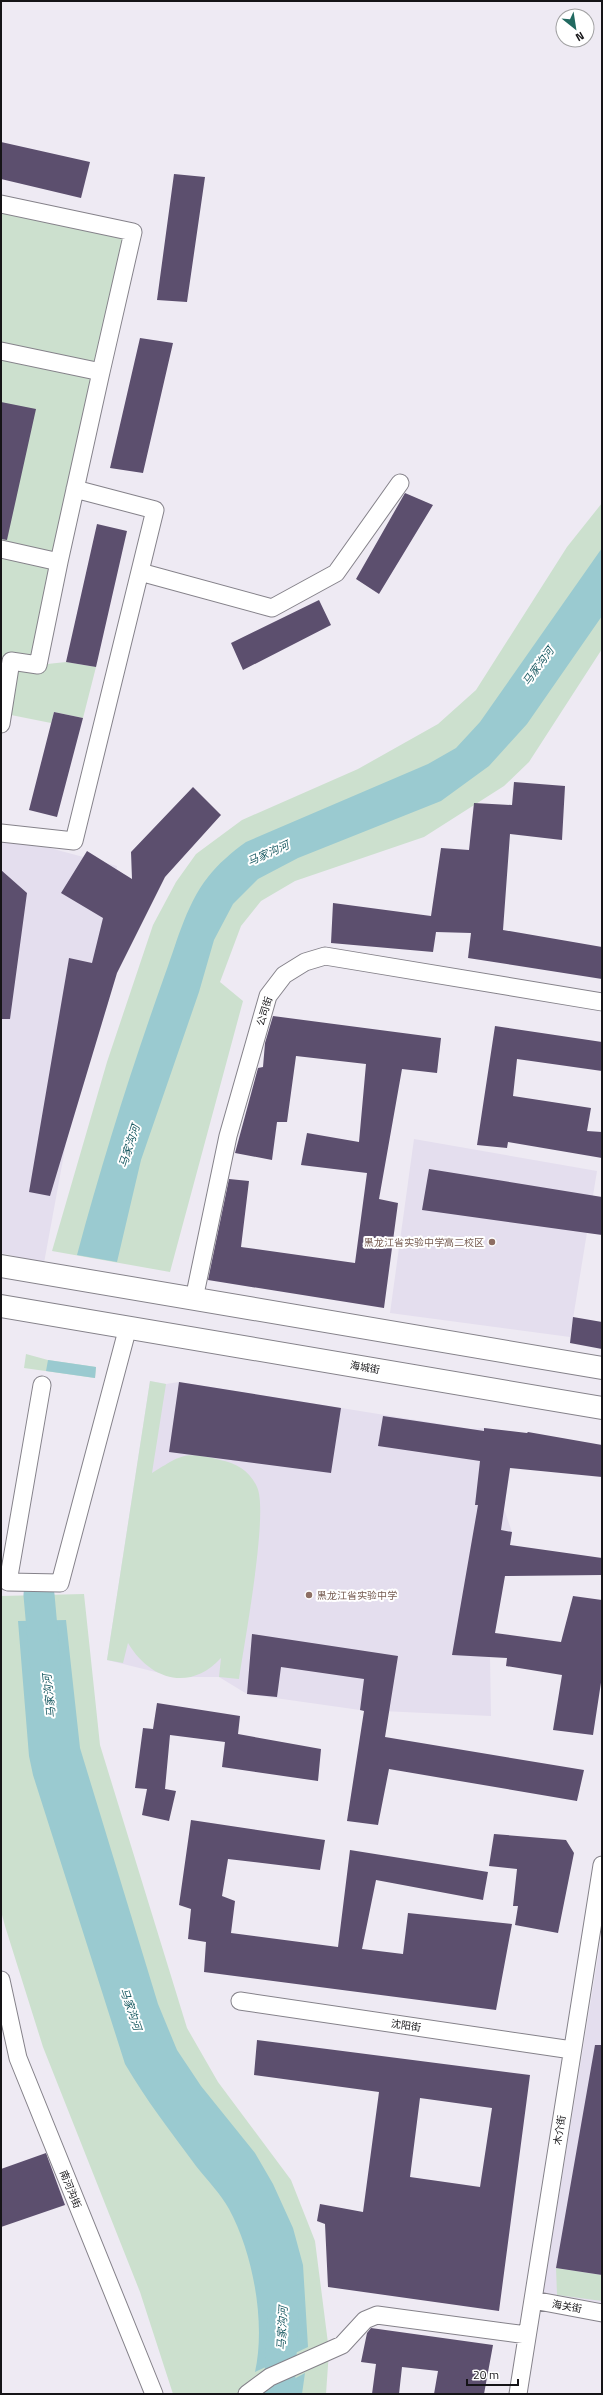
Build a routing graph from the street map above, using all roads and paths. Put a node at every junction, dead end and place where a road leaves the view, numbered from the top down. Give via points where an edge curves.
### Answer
1 (1, 204) edge
2 (1, 351) edge
3 (101, 372) junction
4 (400, 483) dead end
5 (75, 489) junction
6 (1, 549) edge
7 (59, 562) junction
8 (140, 572) junction
9 (2, 717) edge
10 (1, 833) edge
11 (602, 1002) edge
12 (1, 1266) edge
13 (194, 1299) junction
14 (1, 1306) edge
15 (128, 1327) junction
16 (602, 1368) edge
17 (42, 1385) dead end
18 (602, 1408) edge
19 (5, 1582) edge
20 (602, 1866) edge
21 (594, 1960) edge
22 (1, 1980) edge
23 (240, 2001) dead end
24 (572, 2050) junction
25 (533, 2300) junction
26 (602, 2312) edge
27 (527, 2335) junction
28 (154, 2394) edge
29 (247, 2394) edge
30 (518, 2394) edge

1 - 3 street via 133,232
2 - 3 street
3 - 5 street
4 - 8 street via 336,573 272,608
5 - 7 street
5 - 8 street via 155,510
6 - 7 street
7 - 9 street via 38,666 10,661
8 - 10 street via 74,842
11 - 13 street, 公司街 via 325,956 305,962 284,975 268,996 228,1136
12 - 13 main road
13 - 16 main road
14 - 15 main road, 海城街
15 - 18 main road, 海城街
15 - 19 street via 60,1583
17 - 19 street
20 - 21 street, 木介街
21 - 24 street, 木介街
22 - 28 street, 南河沟街 via 18,2058
23 - 24 street, 沈阳街
24 - 25 street, 木介街
25 - 26 street, 海关街
25 - 27 street, 木介街
27 - 29 street via 377,2315 365,2320 342,2345 270,2377
27 - 30 street, 木介街

